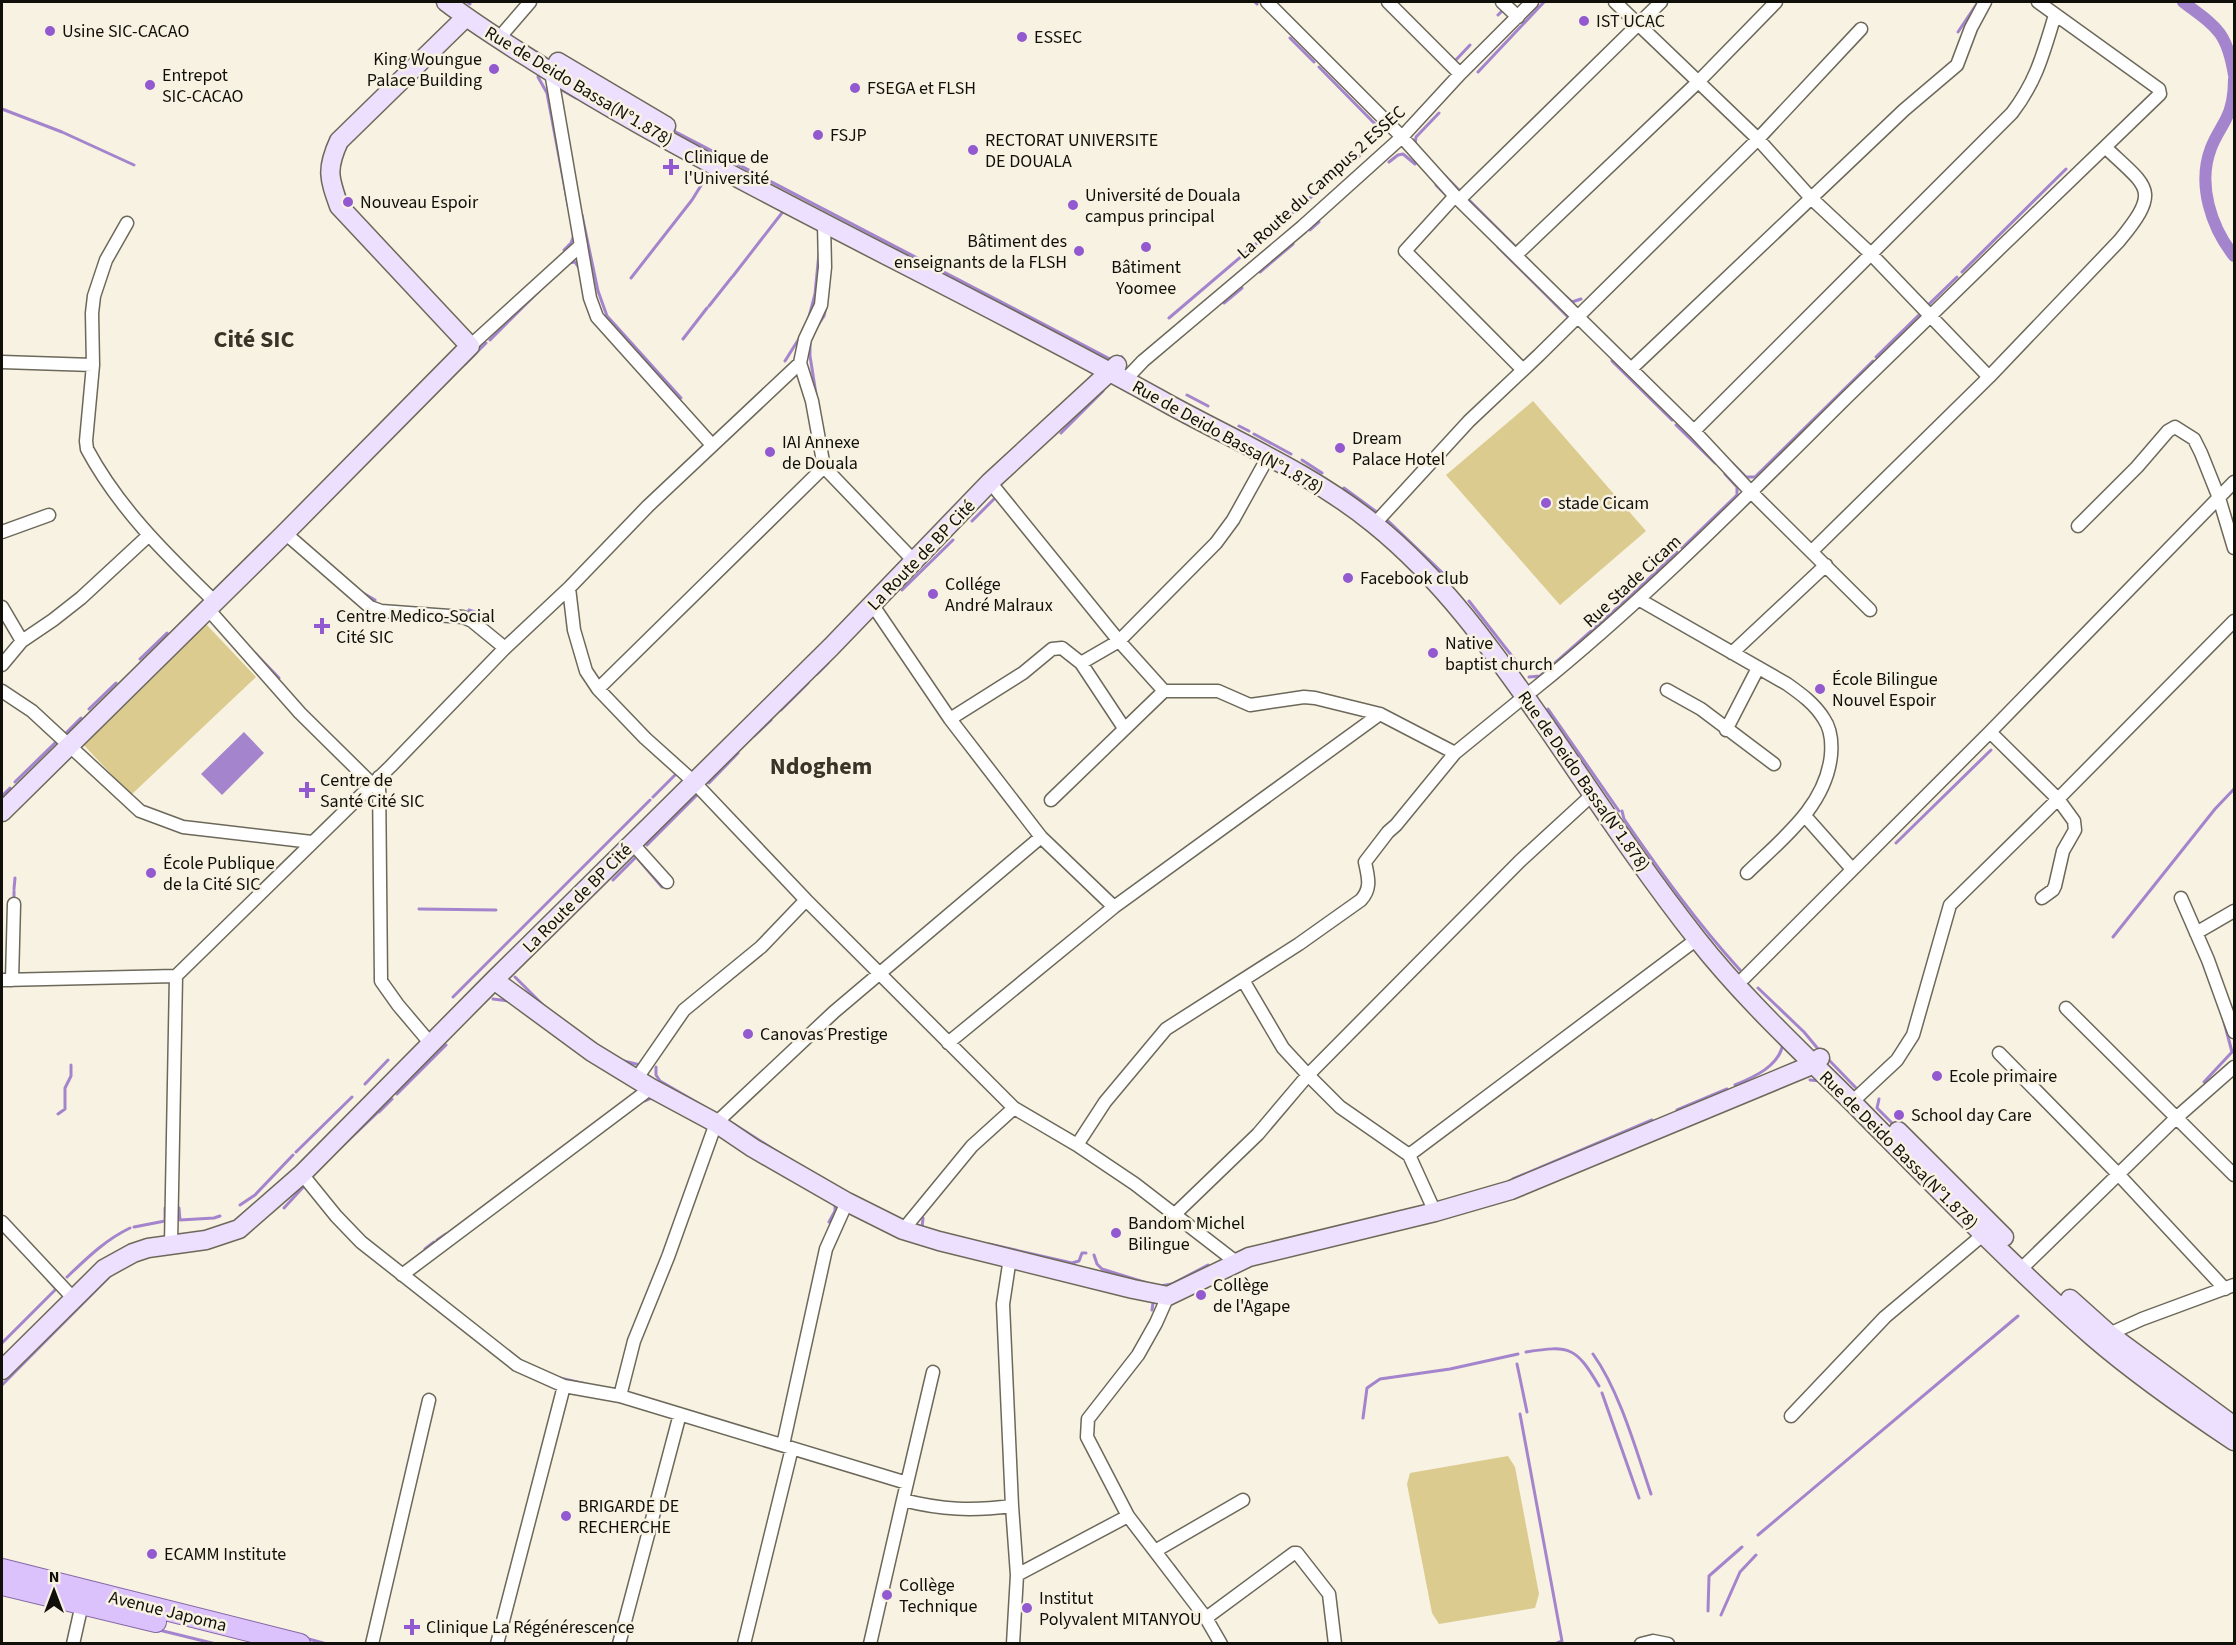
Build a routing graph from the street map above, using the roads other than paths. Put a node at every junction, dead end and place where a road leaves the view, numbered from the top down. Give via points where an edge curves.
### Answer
1 (446, 2) edge
2 (530, 2) edge
3 (1267, 2) edge
4 (1388, 2) edge
5 (1502, 2) edge
6 (1532, 2) edge
7 (1615, 2) edge
8 (1661, 2) edge
9 (1776, 2) edge
10 (1985, 2) edge
11 (2038, 2) edge
12 (466, 9) edge
13 (2055, 15) junction
14 (1518, 17) junction
15 (1638, 25) junction
16 (1861, 29) dead end
17 (505, 31) junction
18 (551, 72) junction
19 (1460, 74) junction
20 (1698, 82) junction
21 (1402, 137) junction
22 (1758, 139) junction
23 (2105, 147) junction
24 (1457, 198) junction
25 (1811, 198) junction
26 (127, 223) dead end
27 (824, 223) junction
28 (580, 245) junction
29 (1516, 255) junction
30 (1872, 255) junction
31 (1930, 315) junction
32 (1577, 316) junction
33 (470, 346) junction
34 (2, 362) edge
35 (800, 363) junction
36 (93, 365) junction
37 (1632, 369) junction
38 (1523, 370) junction
39 (1121, 372) junction
40 (1989, 376) junction
41 (1694, 431) junction
42 (712, 445) junction
43 (1268, 457) junction
44 (824, 467) junction
45 (990, 482) junction
46 (2235, 482) edge
47 (1751, 492) junction
48 (2219, 498) junction
49 (49, 515) dead end
50 (1380, 518) junction
51 (2078, 526) dead end
52 (2, 532) edge
53 (285, 533) junction
54 (148, 536) junction
55 (2235, 548) edge
56 (1812, 551) junction
57 (915, 561) junction
58 (1826, 565) junction
59 (569, 588) junction
60 (1640, 600) junction
61 (872, 604) junction
62 (211, 606) junction
63 (2, 607) edge
64 (1870, 610) dead end
65 (2235, 621) edge
66 (22, 640) junction
67 (1119, 641) junction
68 (505, 648) junction
69 (1732, 652) junction
70 (1081, 663) junction
71 (2, 665) edge
72 (1758, 668) junction
73 (598, 689) junction
74 (1667, 690) dead end
75 (2, 691) edge
76 (1164, 691) junction
77 (1529, 693) junction
78 (1380, 714) junction
79 (950, 719) junction
80 (1124, 728) junction
81 (1726, 730) junction
82 (1990, 732) junction
83 (69, 745) junction
84 (1455, 753) junction
85 (1774, 764) dead end
86 (375, 780) junction
87 (694, 782) junction
88 (1592, 795) junction
89 (1051, 800) dead end
90 (2058, 800) junction
91 (2, 812) edge
92 (1805, 816) junction
93 (1041, 837) junction
94 (312, 842) junction
95 (632, 843) junction
96 (1641, 857) junction
97 (1852, 869) junction
98 (1747, 873) dead end
99 (667, 882) dead end
100 (2042, 898) dead end
101 (2181, 898) dead end
102 (806, 900) junction
103 (14, 904) dead end
104 (1114, 907) junction
105 (2235, 911) edge
106 (2196, 933) junction
107 (1697, 939) junction
108 (880, 974) junction
109 (176, 976) junction
110 (1744, 978) junction
111 (7, 980) edge
112 (494, 980) junction
113 (1243, 980) junction
114 (2230, 1006) edge
115 (2066, 1008) dead end
116 (2235, 1032) edge
117 (948, 1043) junction
118 (431, 1044) junction
119 (1999, 1053) dead end
120 (1817, 1061) junction
121 (2235, 1067) edge
122 (1308, 1076) junction
123 (644, 1083) junction
124 (1856, 1098) junction
125 (1014, 1108) junction
126 (2176, 1118) junction
127 (716, 1123) junction
128 (1077, 1145) junction
129 (1409, 1155) junction
130 (302, 1174) junction
131 (2119, 1175) junction
132 (2235, 1175) edge
133 (847, 1202) junction
134 (1435, 1212) junction
135 (1175, 1214) junction
136 (2, 1222) edge
137 (903, 1230) junction
138 (1984, 1234) junction
139 (171, 1244) junction
140 (1010, 1258) junction
141 (1236, 1262) junction
142 (2025, 1266) junction
143 (402, 1275) junction
144 (2230, 1287) edge
145 (1168, 1296) junction
146 (73, 1298) junction
147 (2109, 1334) junction
148 (2, 1370) edge
149 (933, 1372) dead end
150 (564, 1386) junction
151 (620, 1396) junction
152 (429, 1400) dead end
153 (680, 1414) junction
154 (1791, 1416) dead end
155 (2235, 1426) edge
156 (2235, 1441) edge
157 (787, 1446) junction
158 (907, 1483) junction
159 (903, 1500) junction
160 (1243, 1500) dead end
161 (1012, 1506) junction
162 (1128, 1516) junction
163 (1155, 1551) junction
164 (2, 1569) edge
165 (1017, 1575) junction
166 (2, 1585) edge
167 (82, 1604) junction
168 (1206, 1618) junction
169 (73, 1644) edge
170 (244, 1644) edge
171 (300, 1644) edge
172 (372, 1644) edge
173 (497, 1644) edge
174 (619, 1644) edge
175 (744, 1644) edge
176 (870, 1644) edge
177 (1013, 1644) edge
178 (1221, 1644) edge
179 (1335, 1644) edge
180 (1641, 1644) edge
181 (1668, 1644) edge

1 - 12 main road, Rue de Deido Bassa(N°1.878)
2 - 17 street
3 - 21 street
4 - 19 street
5 - 14 street
6 - 14 street, La Route du Campus 2 ESSEC
7 - 15 street
8 - 15 street
9 - 20 street
10 - 25 street via 1957,65
11 - 13 street
12 - 17 main road
12 - 18 main road, Rue de Deido Bassa(N°1.878)
12 - 33 main road via 339,141 331,158 330,181 339,206
13 - 23 street, Rue Stade Cicam via 2160,90
13 - 30 street via 2036,75 2012,113
14 - 19 street, La Route du Campus 2 ESSEC
15 - 20 street
15 - 24 street
16 - 22 street
17 - 39 main road via 667,126
18 - 27 main road, Rue de Deido Bassa(N°1.878) via 622,115
18 - 28 street
19 - 21 street, La Route du Campus 2 ESSEC
20 - 22 street
20 - 29 street
21 - 24 street
21 - 39 street, La Route du Campus 2 ESSEC via 1302,227
22 - 25 street
22 - 32 street
23 - 31 street, Rue Stade Cicam
23 - 40 street via 2140,180 2146,202 2119,241
24 - 29 street
24 - 38 street via 1406,251
25 - 30 street
25 - 37 street
26 - 36 street via 106,260 94,296
27 - 35 street via 821,305 805,339
27 - 39 main road, Rue de Deido Bassa(N°1.878)
28 - 33 street
28 - 42 street via 597,317
29 - 32 street
30 - 31 street
30 - 41 street
31 - 40 street
31 - 47 street, Rue Stade Cicam
32 - 37 street
32 - 38 street
33 - 53 main road
34 - 36 street
35 - 42 street
35 - 44 street via 812,401
36 - 54 street via 87,449
37 - 41 street
38 - 50 street via 1446,444
39 - 43 main road, Rue de Deido Bassa(N°1.878)
39 - 45 main road, La Route de BP Cité
39 - 50 main road via 1206,412 1314,474
40 - 56 street
41 - 47 street
42 - 59 street
43 - 67 street via 1221,538
43 - 77 main road, Rue de Deido Bassa(N°1.878) via 1344,502 1401,547 1457,604
44 - 57 street
44 - 73 street
45 - 57 main road, La Route de BP Cité
45 - 67 street
46 - 48 street
47 - 56 street
47 - 60 street, Rue Stade Cicam
48 - 51 street via 2194,438 2175,427
48 - 55 street
48 - 82 street
49 - 52 street
50 - 77 main road via 1454,587
53 - 62 main road
53 - 68 street via 370,607 463,617
54 - 62 street
54 - 66 street via 81,598
56 - 58 street
57 - 61 main road, La Route de BP Cité
58 - 64 street
58 - 69 street
59 - 68 street
59 - 73 street via 581,657
60 - 69 street
60 - 77 street, Rue Stade Cicam
61 - 79 street
61 - 87 main road, La Route de BP Cité
62 - 83 main road
62 - 86 street via 294,707
63 - 66 street
65 - 90 street
66 - 71 street
67 - 70 street
67 - 76 street
68 - 86 street
69 - 72 street
70 - 79 street via 1062,648 1052,650
70 - 80 street
72 - 81 street
72 - 92 street via 1810,701 1825,720 1833,742 1824,784
73 - 87 street
74 - 81 street via 1693,703
75 - 83 street via 32,711
76 - 78 street via 1218,691 1250,705 1310,697
76 - 80 street
77 - 84 street, Rue Stade Cicam
77 - 88 main road, Rue de Deido Bassa(N°1.878)
77 - 96 main road
78 - 84 street
78 - 104 street
79 - 93 street
80 - 89 street
81 - 85 street
82 - 90 street
82 - 97 street
83 - 91 main road
83 - 94 street via 141,811 183,827
84 - 113 street, Rue Stade Cicam via 1365,862 1368,891 1361,900
86 - 94 street
86 - 118 street via 381,981
87 - 95 main road, La Route de BP Cité
87 - 102 street
88 - 96 main road, Rue de Deido Bassa(N°1.878)
88 - 122 street via 1520,861
90 - 100 street via 2076,826 2063,851 2055,886
90 - 124 street via 1950,904 1913,1035 1897,1060
92 - 97 street
92 - 98 street
93 - 104 street
93 - 108 street
94 - 109 street
95 - 99 street
95 - 112 main road, La Route de BP Cité
96 - 107 main road, Rue de Deido Bassa(N°1.878)
96 - 110 main road
97 - 110 street
101 - 106 street
102 - 108 street
102 - 123 street via 761,947 684,1010
103 - 111 street
104 - 117 street
105 - 106 street
106 - 114 street
107 - 120 main road, Rue de Deido Bassa(N°1.878) via 1736,985
107 - 129 street
108 - 117 street
108 - 127 street via 834,1011
109 - 111 street
109 - 139 street
110 - 120 main road
112 - 118 main road, La Route de BP Cité
112 - 123 main road via 592,1052
113 - 122 street via 1283,1048
113 - 128 street, Rue Stade Cicam via 1160,1033 1105,1102
114 - 116 street
115 - 126 street
117 - 125 street
118 - 130 main road, La Route de BP Cité
119 - 131 street
120 - 124 main road
120 - 134 main road via 1537,1180
121 - 126 street
122 - 129 street via 1340,1107
122 - 135 street via 1258,1134
123 - 127 main road
123 - 143 street
124 - 138 main road, Rue de Deido Bassa(N°1.878)
124 - 142 main road
125 - 128 street
125 - 137 street via 972,1146
126 - 131 street
126 - 132 street
127 - 133 main road
127 - 151 street via 636,1333
128 - 135 street
129 - 134 street
130 - 139 main road, La Route de BP Cité via 239,1229 206,1240
130 - 143 street via 361,1242
131 - 142 street
131 - 144 street
133 - 137 main road
133 - 157 street via 826,1249
134 - 141 main road
135 - 141 street
136 - 146 street
137 - 140 main road
138 - 142 main road, Rue de Deido Bassa(N°1.878)
138 - 154 street via 1885,1317
139 - 146 main road, La Route de BP Cité via 133,1253 104,1269
140 - 145 main road
140 - 161 street via 1003,1304
141 - 145 main road
142 - 147 main road
142 - 156 main road, Rue de Deido Bassa(N°1.878) via 2096,1340
143 - 150 street via 507,1358
144 - 147 street
145 - 162 street via 1138,1355 1088,1419 1086,1427 1087,1437
146 - 148 main road, La Route de BP Cité
147 - 155 main road
149 - 158 street
150 - 151 street
150 - 173 street
151 - 153 street
152 - 172 street
153 - 157 street
153 - 174 street
157 - 158 street
157 - 175 street
158 - 159 street
159 - 161 street via 956,1510
159 - 176 street
160 - 163 street
161 - 165 street
162 - 163 street
162 - 165 street
163 - 168 street
164 - 171 main road, Avenue Japoma
165 - 177 street
166 - 167 main road, Avenue Japoma
167 - 169 street
167 - 170 main road, Avenue Japoma
168 - 178 street
168 - 179 street via 1294,1552 1329,1594
180 - 181 street

